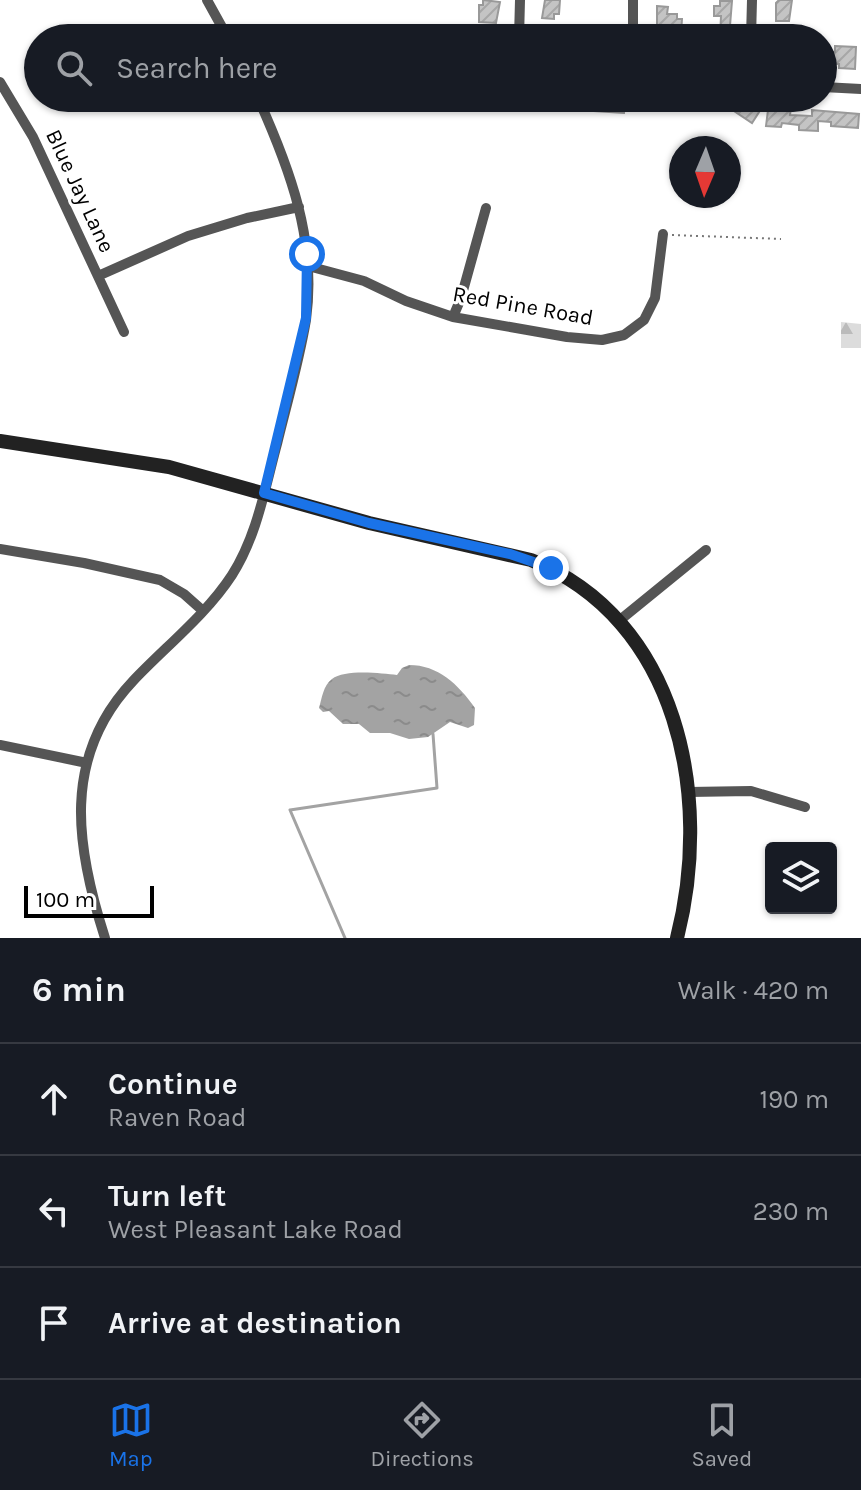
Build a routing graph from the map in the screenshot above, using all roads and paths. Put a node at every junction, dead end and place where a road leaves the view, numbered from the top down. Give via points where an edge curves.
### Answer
1 (207, 0) edge
2 (520, 0) edge
3 (633, 0) edge
4 (752, 0) edge
5 (220, 24) edge
6 (519, 24) edge
7 (633, 24) edge
8 (751, 24) edge
9 (0, 82) edge
10 (837, 88) edge
11 (861, 89) edge
12 (264, 112) edge
13 (299, 207) junction
14 (486, 208) dead end
15 (663, 234) joint
16 (781, 239) dead end
17 (308, 266) junction
18 (98, 276) junction
19 (453, 317) junction
20 (124, 332) dead end
21 (0, 441) edge
22 (264, 493) junction
23 (0, 549) edge
24 (706, 550) dead end
25 (202, 610) junction
26 (620, 620) junction
27 (0, 745) edge
28 (87, 763) junction
29 (689, 792) junction
30 (805, 807) dead end
31 (105, 938) edge
32 (677, 938) edge

1 - 5 street
2 - 6 street
3 - 7 street
4 - 8 street
9 - 18 street, Blue Jay Lane via 33,137
10 - 11 street
12 - 13 street
13 - 17 street
13 - 18 street, Blue Jay Lane via 217,226
14 - 19 street
15 - 16 path
15 - 19 street, Red Pine Road via 655,298 644,320 624,335 602,340 567,337
17 - 19 street, Red Pine Road via 364,281
17 - 22 street via 306,318
18 - 20 street, Blue Jay Lane
21 - 22 street via 169,467
22 - 25 street via 239,564
22 - 26 street via 531,560 579,584
23 - 25 street via 160,580
24 - 26 street
25 - 28 street via 125,690 102,725
26 - 29 street via 665,696
27 - 28 street
28 - 31 street via 80,832
29 - 30 street via 751,791
29 - 32 street via 690,844

